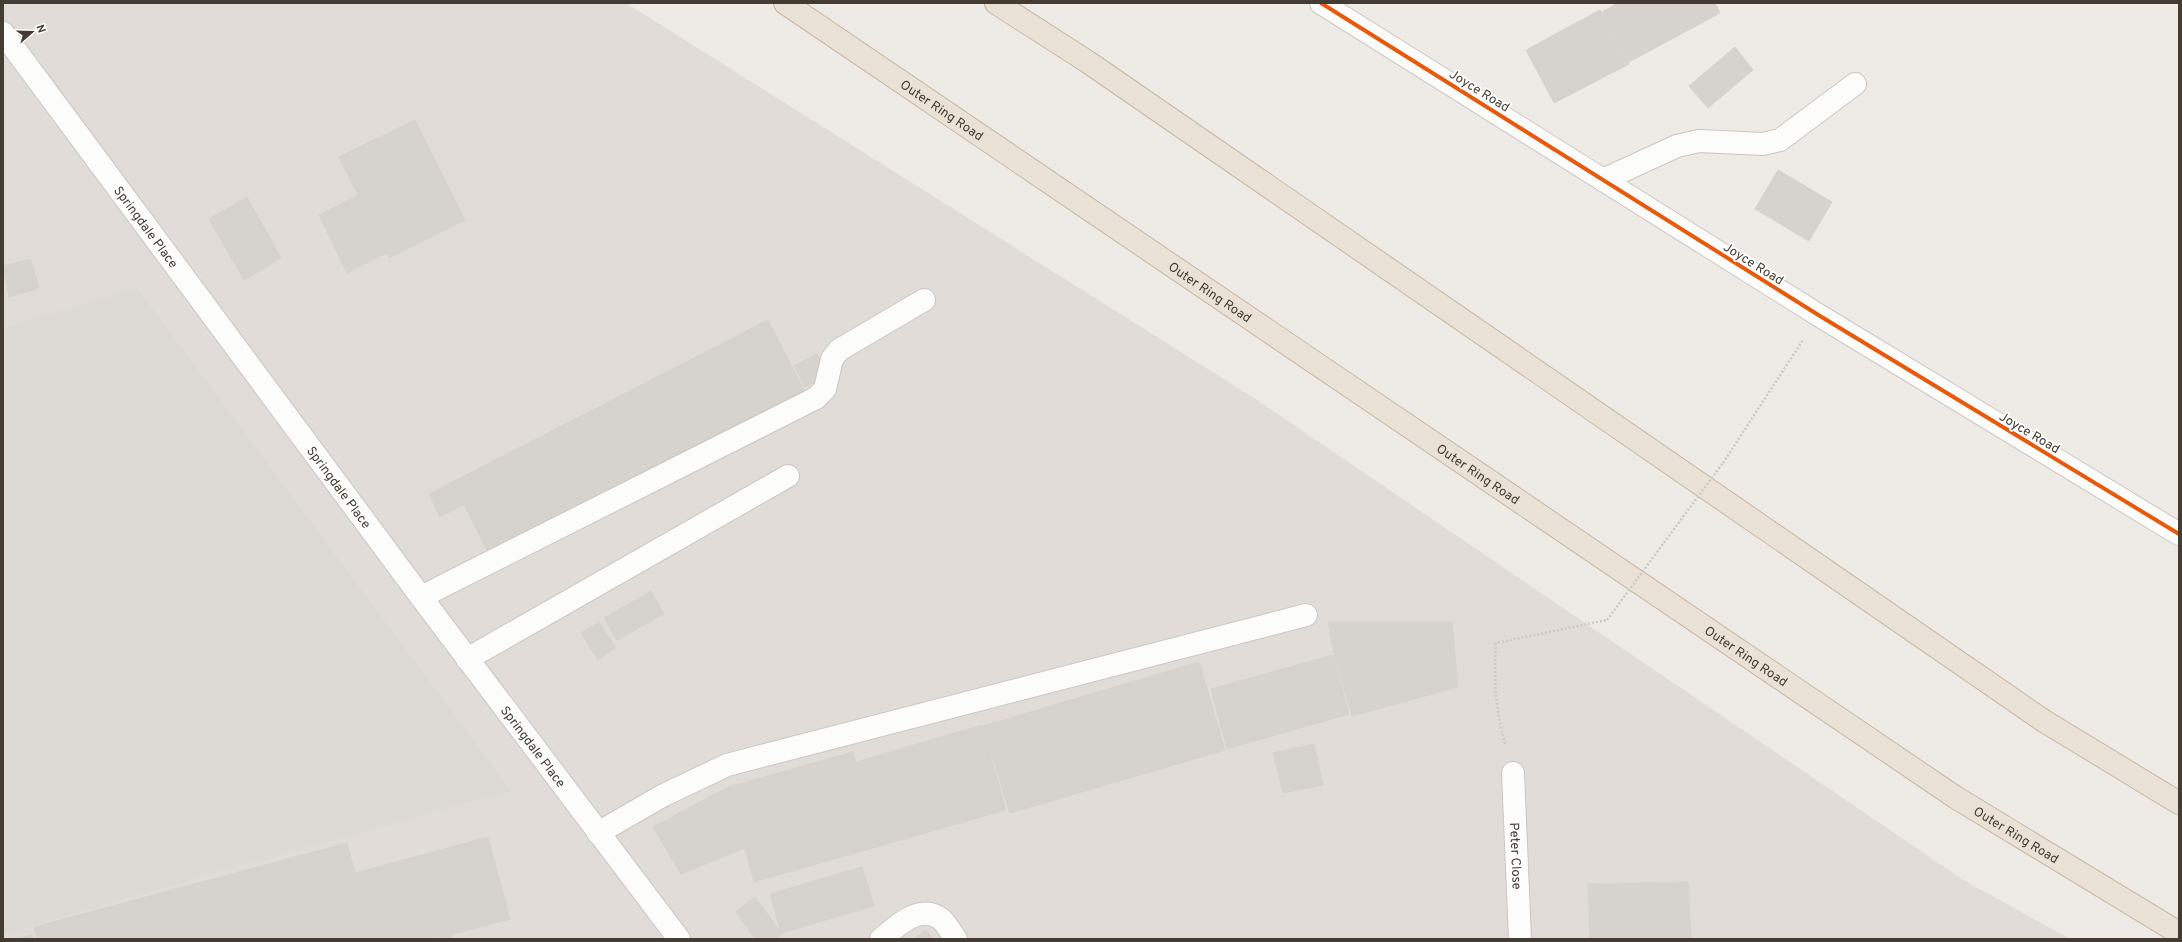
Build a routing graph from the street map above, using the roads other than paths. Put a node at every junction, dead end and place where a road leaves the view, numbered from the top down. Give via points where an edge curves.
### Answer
1 (785, 3) edge
2 (996, 3) edge
3 (1014, 3) edge
4 (1321, 3) edge
5 (3, 33) edge
6 (1088, 62) junction
7 (1855, 84) dead end
8 (1603, 180) junction
9 (924, 300) dead end
10 (788, 476) dead end
11 (2179, 534) edge
12 (421, 597) junction
13 (1306, 615) dead end
14 (467, 659) junction
15 (1513, 773) road end
16 (2179, 803) edge
17 (598, 833) junction
18 (2179, 933) edge
19 (679, 939) edge
20 (881, 939) edge
21 (956, 939) edge
22 (1520, 939) edge

1 - 18 highway, Outer Ring Road via 1955,797
2 - 6 highway
3 - 6 highway
4 - 8 street, Joyce Road
5 - 12 street, Springdale Place
6 - 16 highway via 2044,721
7 - 8 street via 1780,140 1762,144 1699,141 1677,146
8 - 11 street, Joyce Road via 1820,316
9 - 12 street via 839,350 832,359 825,389 816,398
10 - 14 street
12 - 14 street, Springdale Place
13 - 17 street via 727,765 662,796
14 - 17 street, Springdale Place
15 - 22 street, Peter Close
17 - 19 street, Springdale Place
20 - 21 street via 905,920 930,913 942,920

